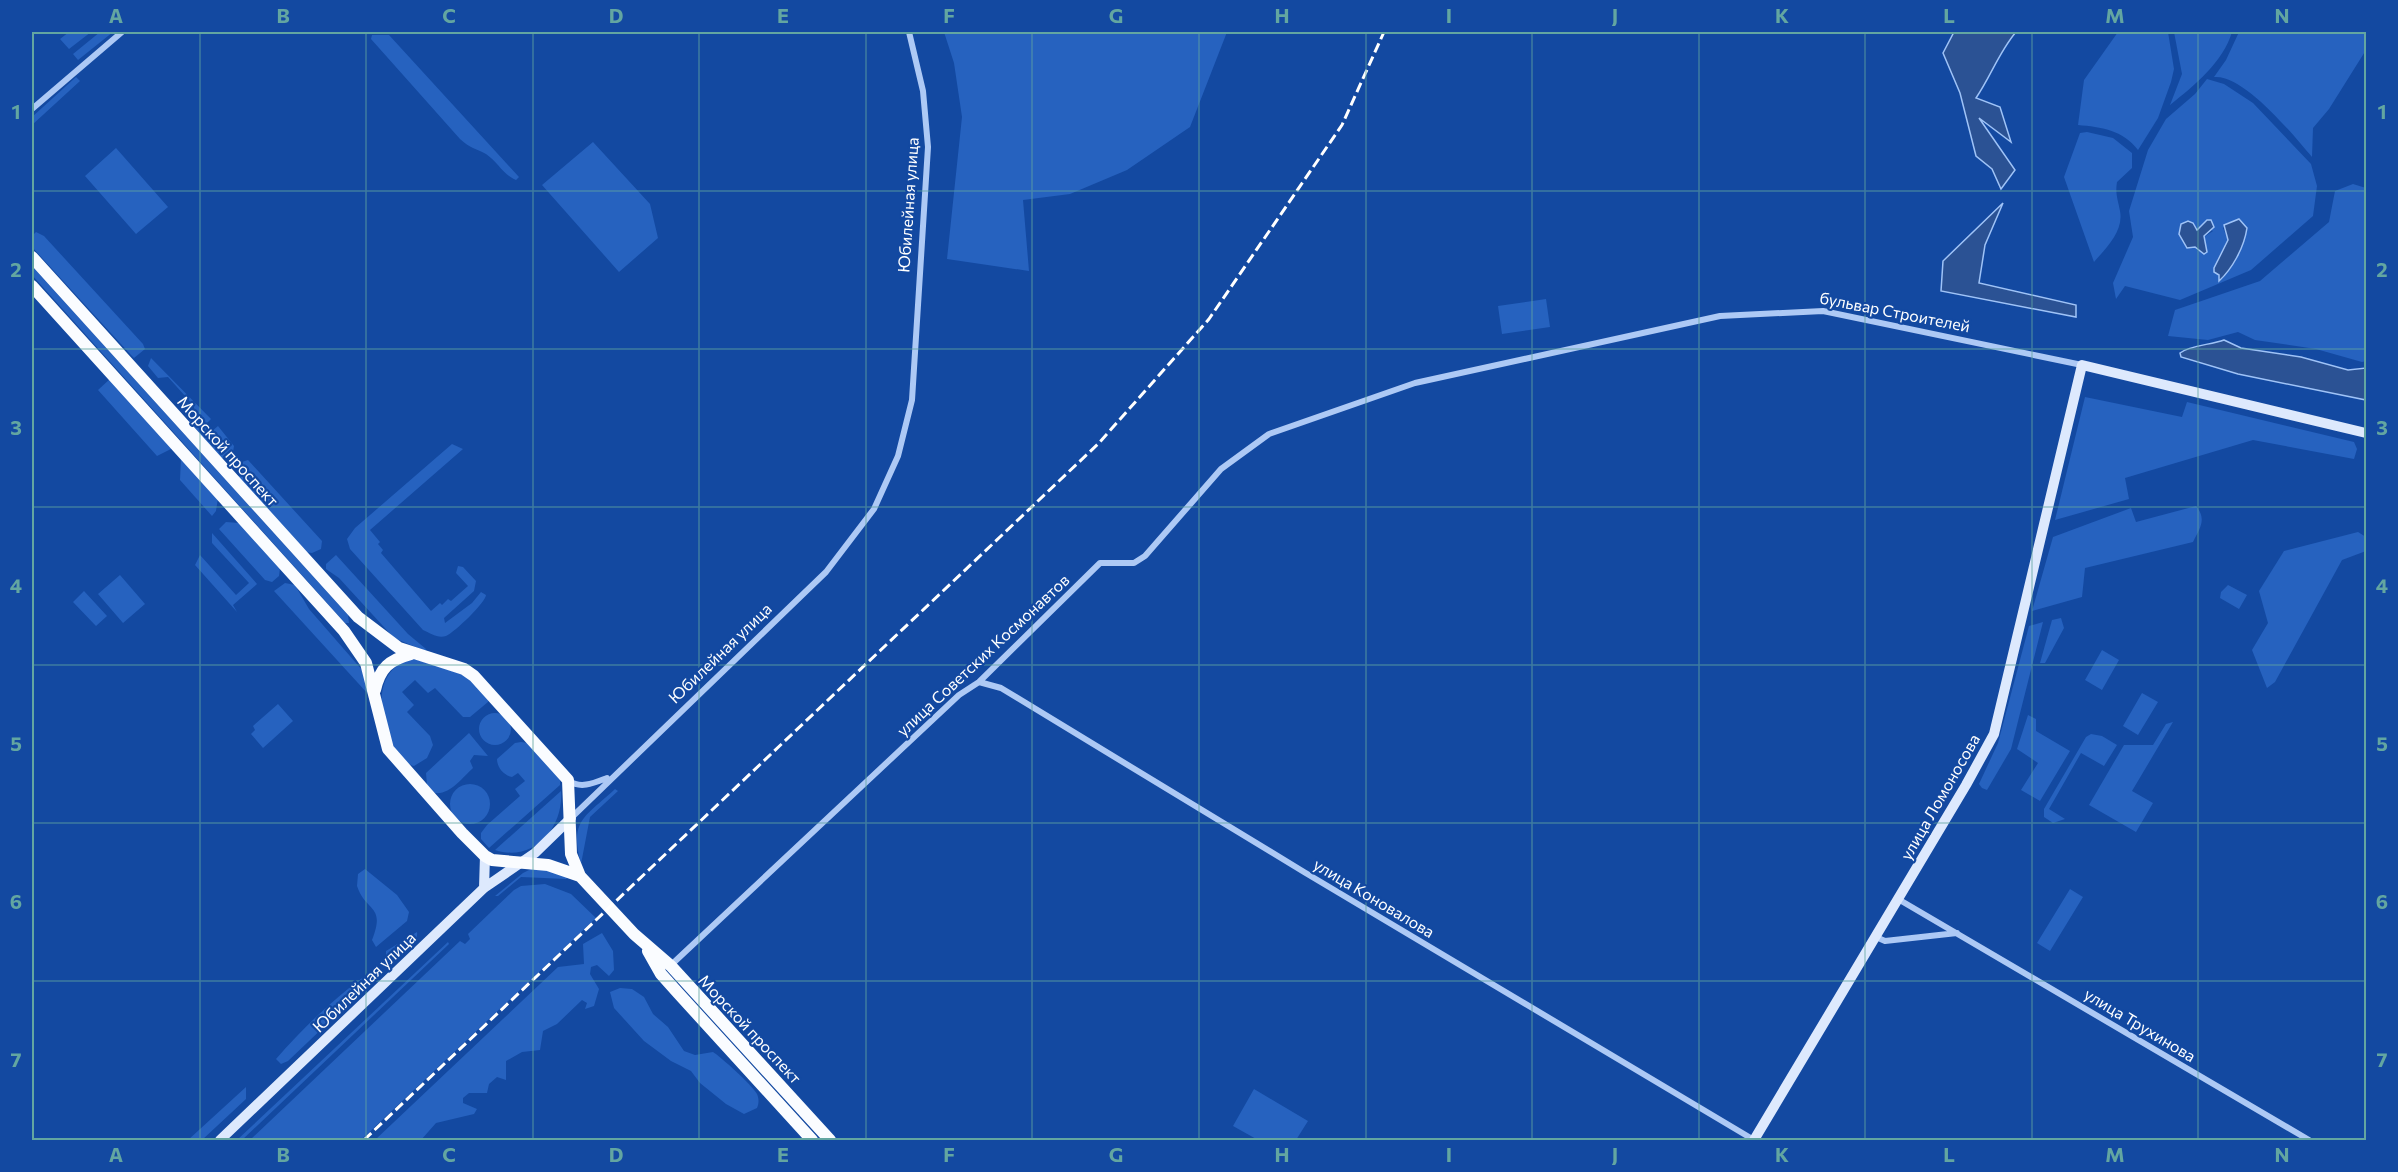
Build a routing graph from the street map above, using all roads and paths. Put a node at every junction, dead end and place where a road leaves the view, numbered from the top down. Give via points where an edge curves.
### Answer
1 (122, 32) edge
2 (909, 32) edge
3 (32, 109) edge
4 (32, 257) edge
5 (32, 286) edge
6 (2082, 365) junction
7 (1415, 383) joint
8 (2367, 433) edge
9 (358, 617) junction
10 (344, 631) junction
11 (411, 654) junction
12 (980, 682) junction
13 (375, 690) junction
14 (610, 777) junction
15 (568, 780) junction
16 (571, 818) junction
17 (485, 856) junction
18 (517, 864) junction
19 (580, 876) junction
20 (484, 888) junction
21 (1898, 899) junction
22 (1957, 933) junction
23 (1876, 937) junction
24 (666, 970) junction
25 (220, 1140) edge
26 (812, 1140) edge
27 (830, 1140) edge
28 (1754, 1140) edge
29 (2309, 1140) edge

1 - 3 street
2 - 14 street, Юбилейная улица via 923,91 928,147 912,400 898,456 874,509 826,572
4 - 9 main road, Морской проспект
5 - 10 main road
6 - 7 street, бульвар Строителей via 1807,310 1720,316
6 - 8 street, бульвар Строителей
6 - 21 street, улица Ломоносова via 1994,734
7 - 12 street, улица Советских Космонавтов via 1269,434 1221,469 1145,556 1134,563 1100,563
9 - 10 main road via 357,624
9 - 11 main road, Морской проспект
10 - 13 main road via 366,663
11 - 13 main road via 389,662 378,675
11 - 15 main road, Морской проспект via 444,661 474,676
12 - 24 street, улица Советских Космонавтов via 960,695
12 - 28 street, улица Коновалова via 1001,688
13 - 17 main road via 388,749
14 - 15 street via 590,785
14 - 16 street, Юбилейная улица
15 - 16 main road, Морской проспект
16 - 18 street, Юбилейная улица via 535,853
16 - 19 main road, Морской проспект via 571,854
17 - 18 main road, Морской проспект via 492,861
17 - 20 street
18 - 19 main road, Морской проспект via 557,866
18 - 20 street, Юбилейная улица
19 - 24 main road, Морской проспект
20 - 25 street, Юбилейная улица
21 - 22 street, улица Трухинова
21 - 23 street, улица Ломоносова
22 - 23 street via 1885,941
22 - 29 street, улица Трухинова
23 - 28 street, улица Ломоносова
24 - 26 main road, Морской проспект
24 - 27 main road, Морской проспект

